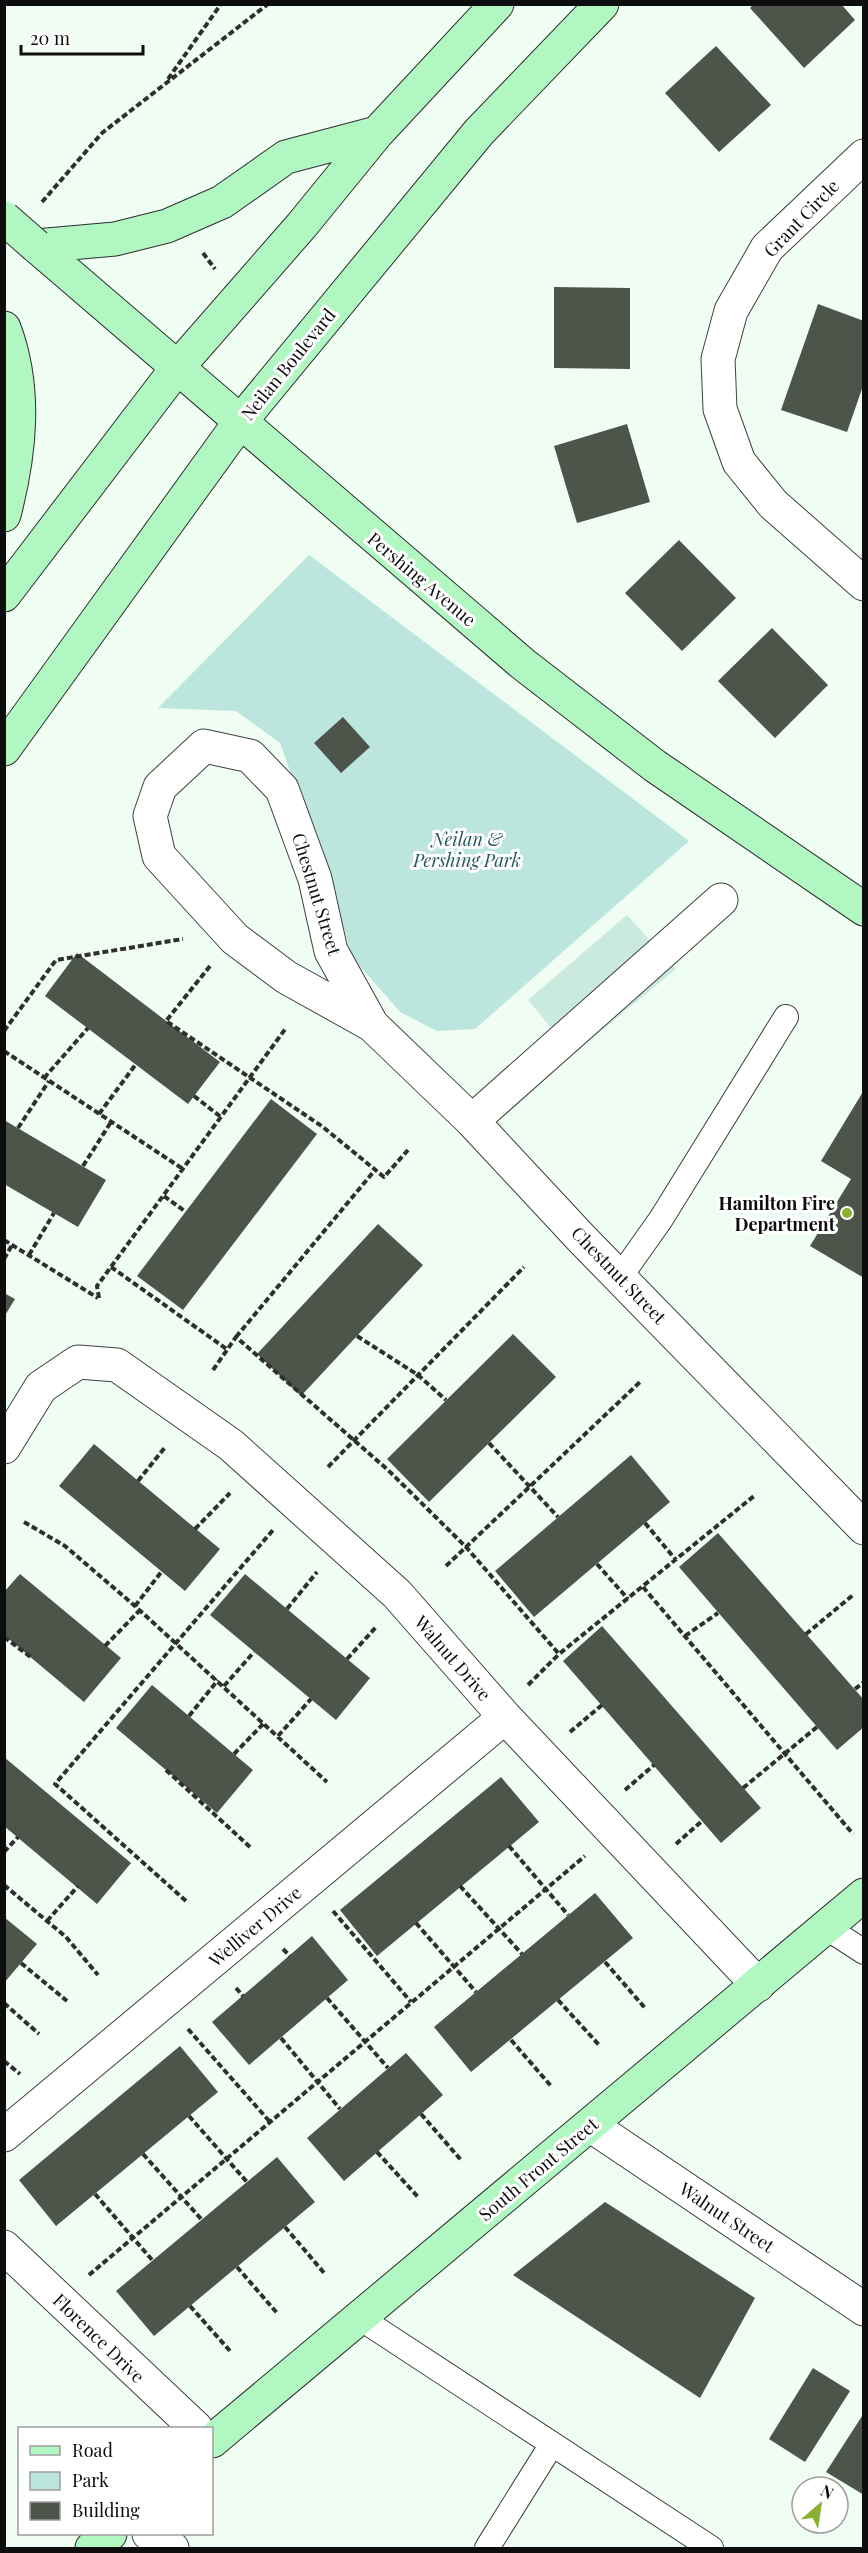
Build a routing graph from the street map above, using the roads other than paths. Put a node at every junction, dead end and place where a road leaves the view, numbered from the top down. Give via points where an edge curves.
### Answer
1 (497, 4) edge
2 (602, 4) edge
3 (377, 133) junction
4 (864, 156) edge
5 (20, 214) edge
6 (36, 246) junction
7 (4, 328) edge
8 (177, 368) junction
9 (240, 422) junction
10 (4, 515) edge
11 (864, 584) edge
12 (4, 595) edge
13 (4, 749) edge
14 (721, 900) dead end
15 (864, 909) edge
16 (786, 1017) dead end
17 (372, 1025) junction
18 (472, 1121) junction
19 (620, 1277) junction
20 (4, 1447) edge
21 (864, 1528) edge
22 (504, 1717) junction
23 (864, 1895) edge
24 (827, 1928) junction
25 (864, 1952) edge
26 (758, 1985) junction
27 (590, 2125) junction
28 (4, 2135) edge
29 (4, 2247) edge
30 (864, 2309) edge
31 (360, 2318) junction
32 (195, 2427) edge
33 (213, 2440) edge
34 (552, 2444) junction
35 (109, 2535) edge
36 (151, 2535) edge
37 (92, 2548) edge
38 (172, 2548) edge
39 (486, 2548) edge
40 (711, 2548) edge

1 - 3 street
2 - 9 street, Neilan Boulevard via 479,132
3 - 6 street via 286,157 222,202 167,226 115,239
3 - 8 street
4 - 11 street, Grant Circle via 768,248 731,311 718,359 720,410 739,462 773,504
5 - 6 street, Pershing Avenue, bridge
6 - 8 street, Pershing Avenue
7 - 10 street via 20,413 18,450
8 - 9 street, Pershing Avenue
8 - 12 street
9 - 13 street, Neilan Boulevard
9 - 15 street, Pershing Avenue via 523,664 655,766
14 - 18 street
16 - 19 lane via 661,1219
17 - 17 street, Chestnut Street via 286,977 236,939 159,856 150,816 160,788 204,746 250,756 282,789 315,879 331,951
17 - 18 street, Chestnut Street
18 - 19 street, Chestnut Street
19 - 21 street, Chestnut Street
20 - 22 street, Walnut Drive via 41,1387 78,1362 117,1365 231,1445 397,1594
22 - 26 street, Walnut Drive
22 - 28 street, Welliver Drive
23 - 24 street, South Front Street
24 - 25 lane
24 - 26 street, South Front Street
26 - 27 street, South Front Street
27 - 30 street, Walnut Street
27 - 31 street, South Front Street
29 - 32 street, Florence Drive
31 - 33 street, South Front Street
31 - 34 lane
34 - 39 lane
34 - 40 lane
35 - 37 street
36 - 38 street

